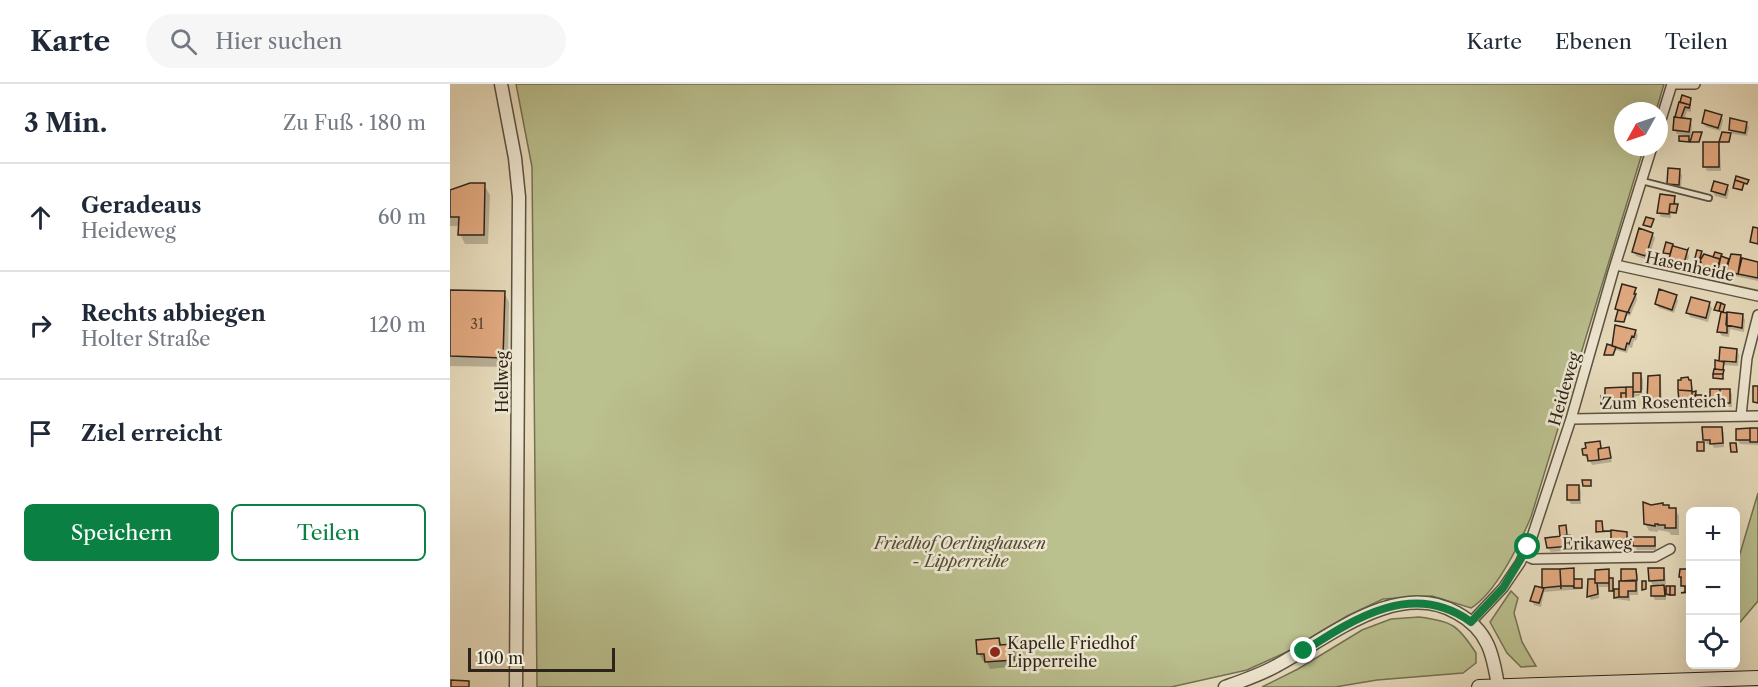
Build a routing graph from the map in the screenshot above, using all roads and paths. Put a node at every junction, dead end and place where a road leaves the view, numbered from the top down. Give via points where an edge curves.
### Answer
1 (501, 84) edge
2 (1672, 84) edge
3 (1695, 84) edge
4 (1666, 102) edge
5 (1649, 156) edge
6 (1642, 181) junction
7 (1708, 198) dead end
8 (1616, 265) junction
9 (1758, 296) edge
10 (1758, 315) edge
11 (1741, 416) junction
12 (1758, 416) edge
13 (1571, 419) junction
14 (1670, 549) dead end
15 (1524, 555) junction
16 (1471, 622) junction
17 (1758, 678) edge
18 (515, 685) edge
19 (1225, 687) edge
20 (1479, 687) edge
21 (1498, 687) edge

1 - 18 street, Hellweg via 519,197
2 - 3 street
2 - 4 street
5 - 6 street, Heideweg
6 - 7 lane
6 - 8 street, Heideweg
8 - 9 street, Hasenheide
8 - 13 street, Heideweg
10 - 11 street via 1747,358
11 - 12 street, Zum Rosenteich
11 - 13 street, Zum Rosenteich
13 - 15 street, Heideweg
14 - 15 street, Erikaweg via 1655,557 1533,559
15 - 16 street, Heideweg via 1503,588
16 - 19 street via 1443,606 1395,606 1355,619 1274,667
16 - 21 street via 1491,650
17 - 21 main road
20 - 21 main road

